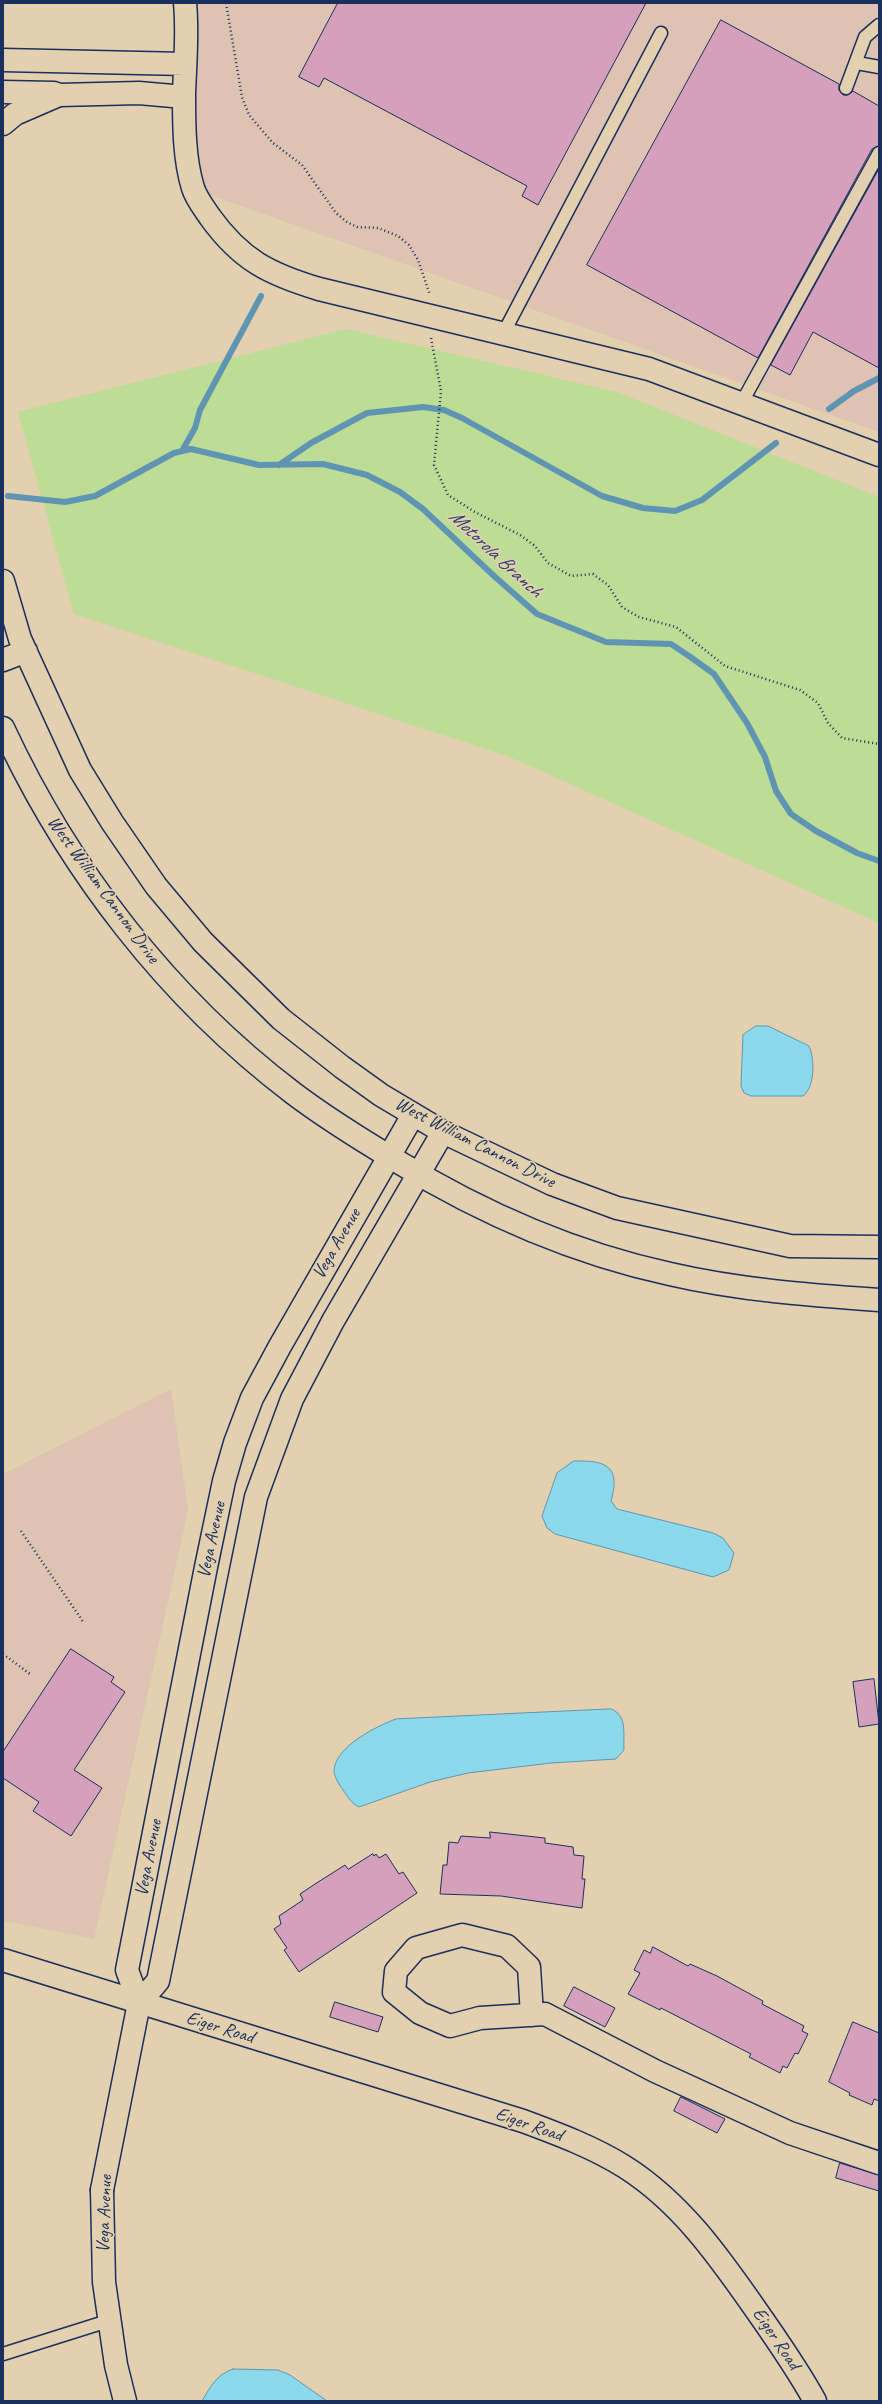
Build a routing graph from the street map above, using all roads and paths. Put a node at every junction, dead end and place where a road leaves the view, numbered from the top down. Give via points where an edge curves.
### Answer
1 (185, 3) edge
2 (226, 3) edge
3 (879, 25) edge
4 (661, 33) dead end
5 (3, 60) edge
6 (857, 63) junction
7 (185, 64) junction
8 (879, 67) edge
9 (846, 88) dead end
10 (3, 92) edge
11 (59, 95) junction
12 (184, 97) junction
13 (3, 124) edge
14 (879, 152) edge
15 (430, 296) dead end
16 (503, 334) junction
17 (431, 336) dead end
18 (741, 404) junction
19 (879, 455) edge
20 (3, 580) edge
21 (26, 651) junction
22 (3, 660) edge
23 (3, 728) edge
24 (879, 744) edge
25 (413, 1115) junction
26 (443, 1132) junction
27 (388, 1156) junction
28 (419, 1174) junction
29 (879, 1247) edge
30 (879, 1300) edge
31 (21, 1531) dead end
32 (84, 1623) dead end
33 (3, 1654) edge
34 (30, 1674) dead end
35 (3, 1960) edge
36 (139, 2003) junction
37 (532, 2015) junction
38 (879, 2162) edge
39 (108, 2321) junction
40 (3, 2354) edge
41 (125, 2401) edge
42 (815, 2401) edge

1 - 7 street via 188,28
2 - 15 path via 242,97 249,115 273,143 302,165 336,213 347,222 357,227 378,228 409,244 418,260
3 - 6 lane via 864,37
4 - 16 lane
5 - 7 street
6 - 8 lane
6 - 9 lane
7 - 12 street
10 - 11 street
11 - 12 street via 139,92
11 - 13 street via 15,114
12 - 16 street via 187,160 193,189 220,231 254,263 289,280 319,289
14 - 18 lane
16 - 18 street via 649,369
17 - 24 path via 441,391 434,465 448,495 520,535 535,546 548,563 571,576 593,574 608,585 622,607 639,617 676,627 725,666 800,690 818,703 828,723 842,738
18 - 19 street
20 - 21 street, West William Cannon Drive via 20,639
21 - 22 street
21 - 25 street, West William Cannon Drive via 50,709 84,777 156,886 203,942 281,1019 342,1067
23 - 27 street, West William Cannon Drive via 27,780 66,846 157,966 203,1014 263,1069 349,1132
25 - 26 street, West William Cannon Drive
25 - 27 street, Vega Avenue
26 - 28 street, Vega Avenue
26 - 29 street, West William Cannon Drive via 552,1184 617,1208 790,1246
27 - 28 street, West William Cannon Drive
27 - 36 street, Vega Avenue via 252,1398 224,1481 127,1970
28 - 30 street, West William Cannon Drive via 473,1204 525,1228 592,1252 668,1274 777,1293
28 - 36 street, Vega Avenue via 333,1321 292,1399 256,1497 158,1981
31 - 32 path
33 - 34 path
35 - 36 street, Eiger Road
36 - 39 street, Vega Avenue via 102,2190 104,2282
36 - 42 street, Eiger Road via 523,2121 566,2137 614,2161 665,2197 718,2256 775,2336
37 - 37 street via 480,2018 450,2026 420,2013 394,1992 396,1971 416,1948 462,1934 507,1946 529,1967
37 - 38 street via 545,2014 655,2071 790,2133
39 - 40 lane
39 - 41 street, Vega Avenue

